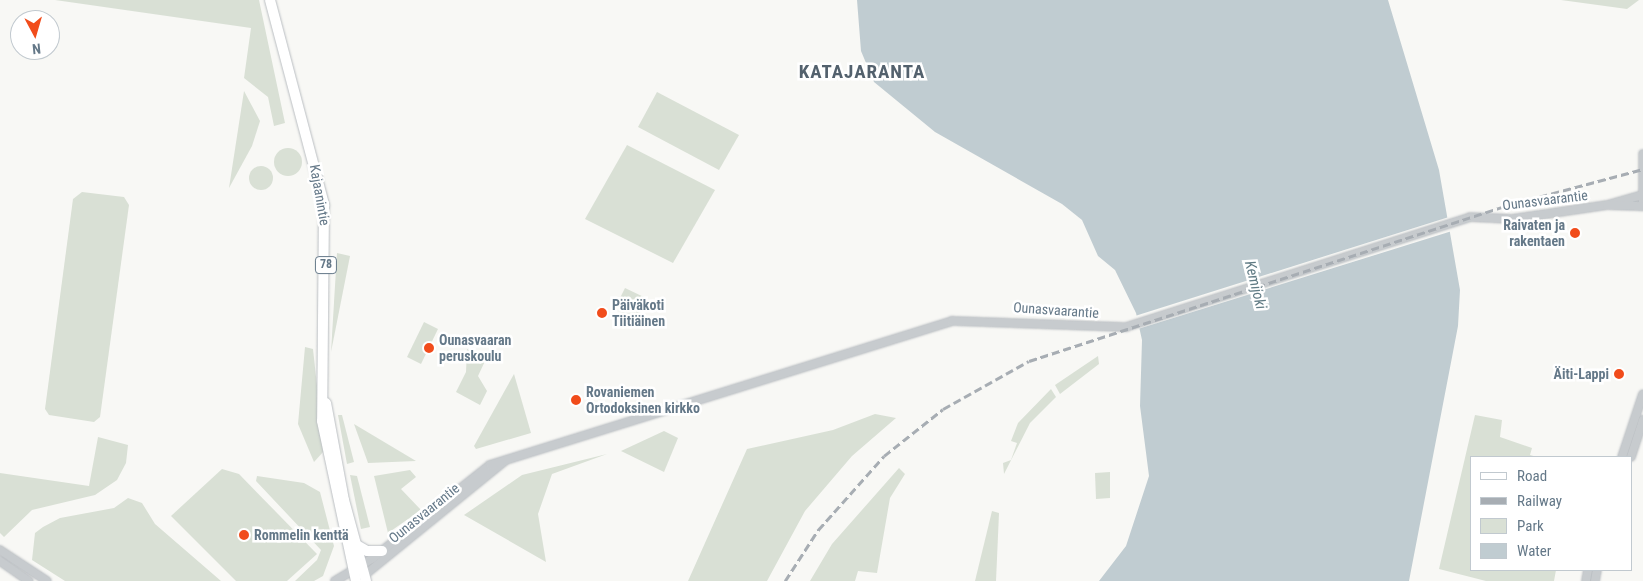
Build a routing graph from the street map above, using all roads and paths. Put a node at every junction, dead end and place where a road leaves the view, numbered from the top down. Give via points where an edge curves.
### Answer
1 (270, 0) edge
2 (1643, 154) edge
3 (1643, 195) edge
4 (1608, 205) junction
5 (1643, 206) edge
6 (1643, 394) edge
7 (324, 395) junction
8 (1643, 420) edge
9 (1622, 456) edge
10 (1631, 456) edge
11 (505, 460) junction
12 (355, 544) junction
13 (0, 550) edge
14 (382, 551) junction
15 (0, 561) edge
16 (359, 576) edge
17 (29, 581) edge
18 (46, 581) edge
19 (335, 581) edge

1 - 7 main road, Kajaanintie / 78 via 324,205
2 - 3 street
3 - 4 street, Ounasvaarantie
3 - 5 street
4 - 5 street, Ounasvaarantie
4 - 11 street, Ounasvaarantie via 1512,219 1470,217 1126,327 952,320
6 - 9 street
7 - 12 main road, Kajaanintie / 78
7 - 16 main road, Kajaanintie / 78 via 328,454
8 - 10 street
11 - 14 street, Ounasvaarantie via 482,470
11 - 16 street, Ounasvaarantie
12 - 14 main road via 367,551
12 - 16 main road, Kajaanintie / 78
13 - 18 street
14 - 16 street, Ounasvaarantie
15 - 17 street
16 - 19 street

